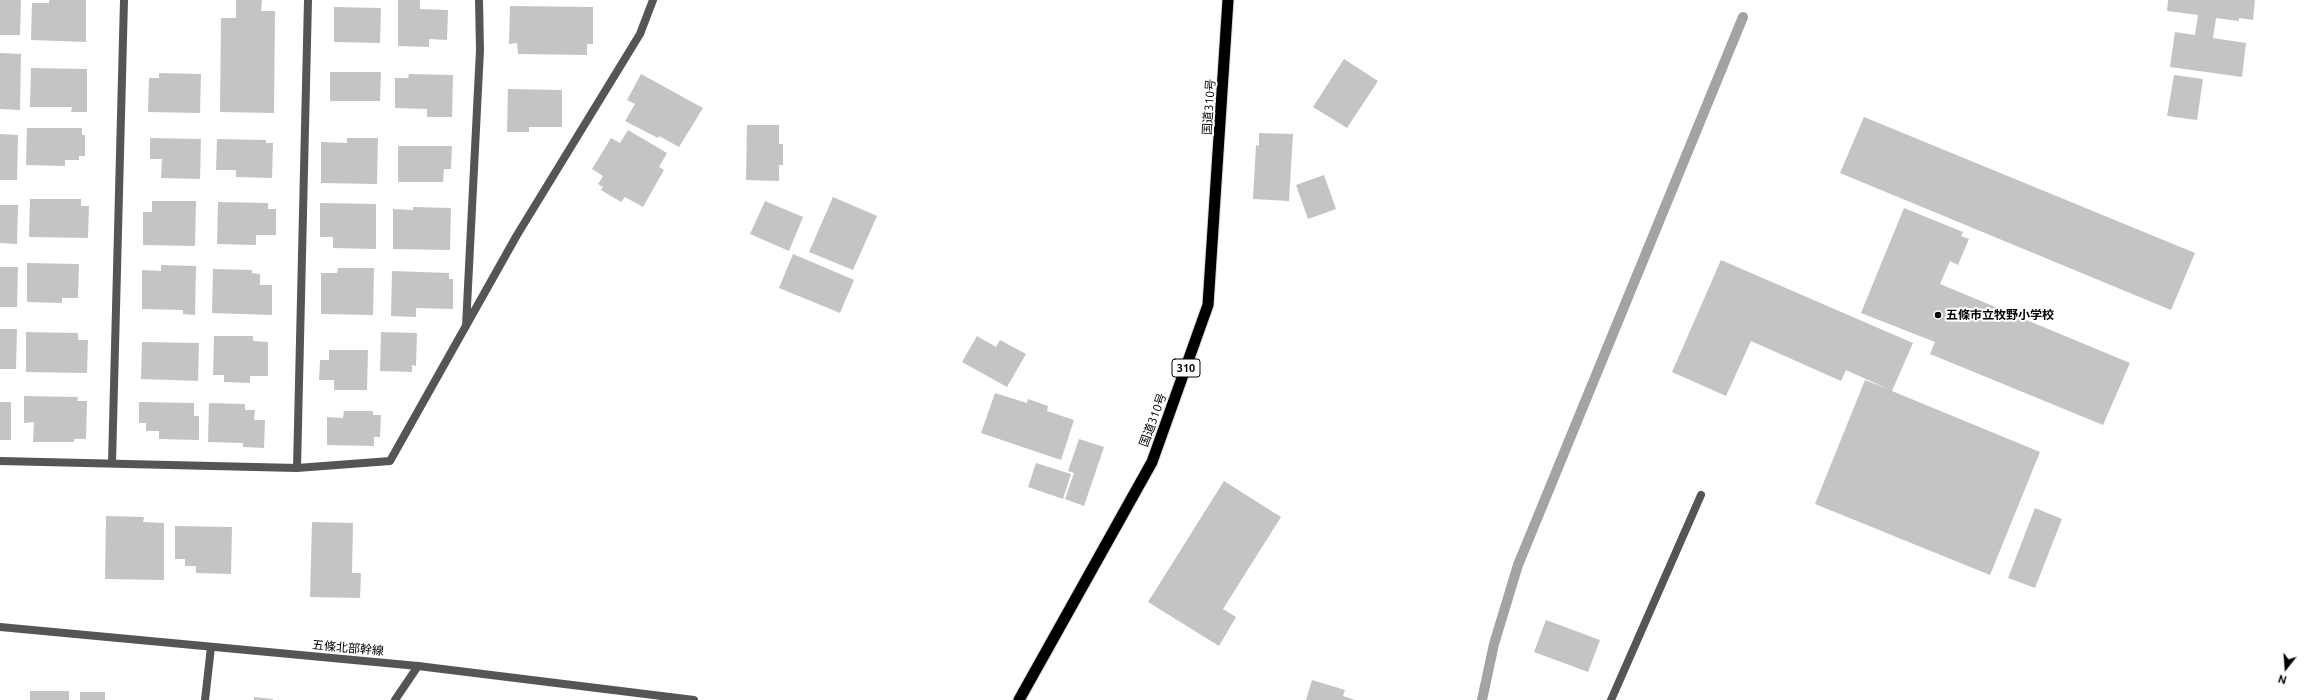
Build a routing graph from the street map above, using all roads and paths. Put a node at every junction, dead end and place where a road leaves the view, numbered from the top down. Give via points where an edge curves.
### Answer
1 (124, 0) edge
2 (308, 0) edge
3 (479, 0) edge
4 (653, 0) edge
5 (1228, 0) edge
6 (466, 329) junction
7 (0, 460) edge
8 (112, 463) junction
9 (297, 468) junction
10 (1701, 495) dead end
11 (0, 627) edge
12 (211, 647) junction
13 (418, 666) junction
14 (205, 700) edge
15 (395, 700) edge
16 (694, 700) edge
17 (1019, 700) edge
18 (1611, 700) edge

1 - 8 street
2 - 9 street
3 - 6 street via 480,50
4 - 6 street via 640,34 517,235
5 - 17 highway, 国道310号 / 310 via 1208,305 1152,462
6 - 9 street via 390,461
7 - 8 street
8 - 9 street
10 - 18 street
11 - 12 street, 五條北部幹線
12 - 13 street, 五條北部幹線
12 - 14 street
13 - 15 street
13 - 16 street, 五條北部幹線

